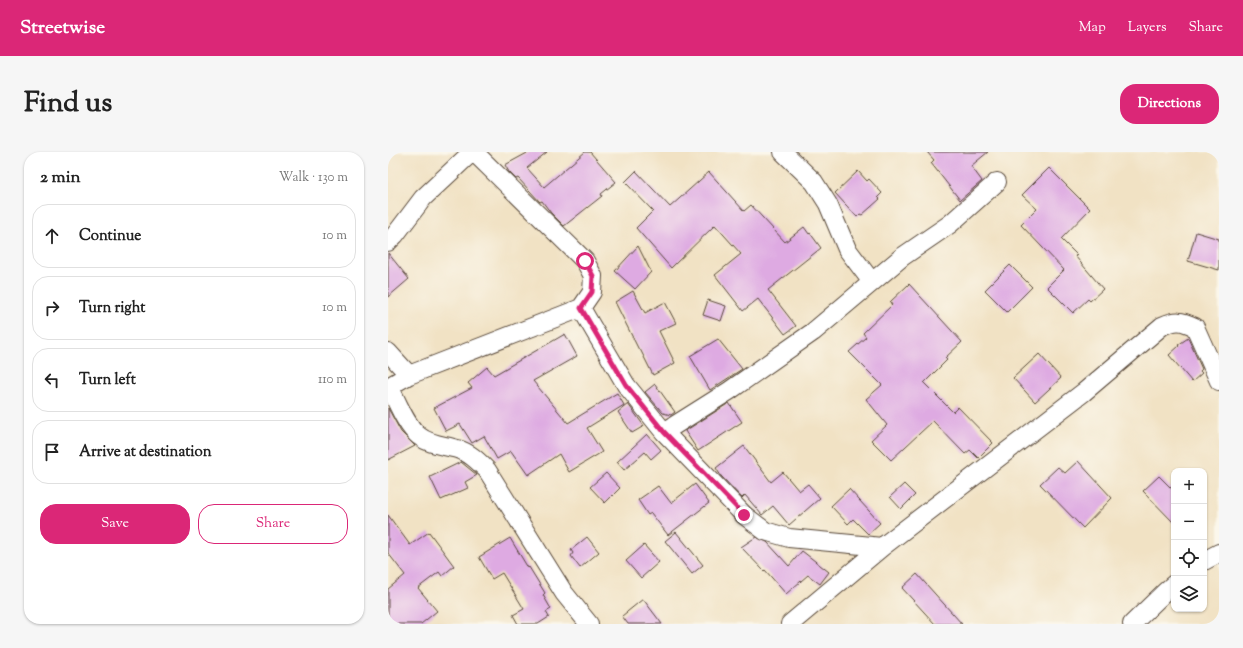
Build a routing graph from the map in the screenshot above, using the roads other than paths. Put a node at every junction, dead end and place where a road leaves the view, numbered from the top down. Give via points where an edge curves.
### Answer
1 (473, 152) edge
2 (783, 152) edge
3 (997, 182) dead end
4 (388, 242) edge
5 (872, 282) junction
6 (581, 308) junction
7 (388, 352) edge
8 (409, 375) junction
9 (1219, 381) edge
10 (388, 387) edge
11 (664, 432) junction
12 (882, 547) junction
13 (1219, 553) edge
14 (1207, 559) edge
15 (1171, 586) edge
16 (589, 624) edge
17 (790, 624) edge
18 (1132, 624) edge

1 - 4 street via 427,194
1 - 6 street via 585,261 593,276 592,292
2 - 5 street via 814,182 828,204 848,249
3 - 5 street via 950,224 902,257
5 - 11 street via 813,332 729,391
6 - 8 street
6 - 11 street via 626,385
7 - 8 street
8 - 10 street
9 - 12 street via 1195,327 1183,321 1162,326 1084,392
10 - 16 street via 410,427 418,436 428,442 458,449 474,457 487,470 564,593
11 - 12 street via 744,515 765,531 789,538
12 - 17 street
13 - 14 street
15 - 18 street

